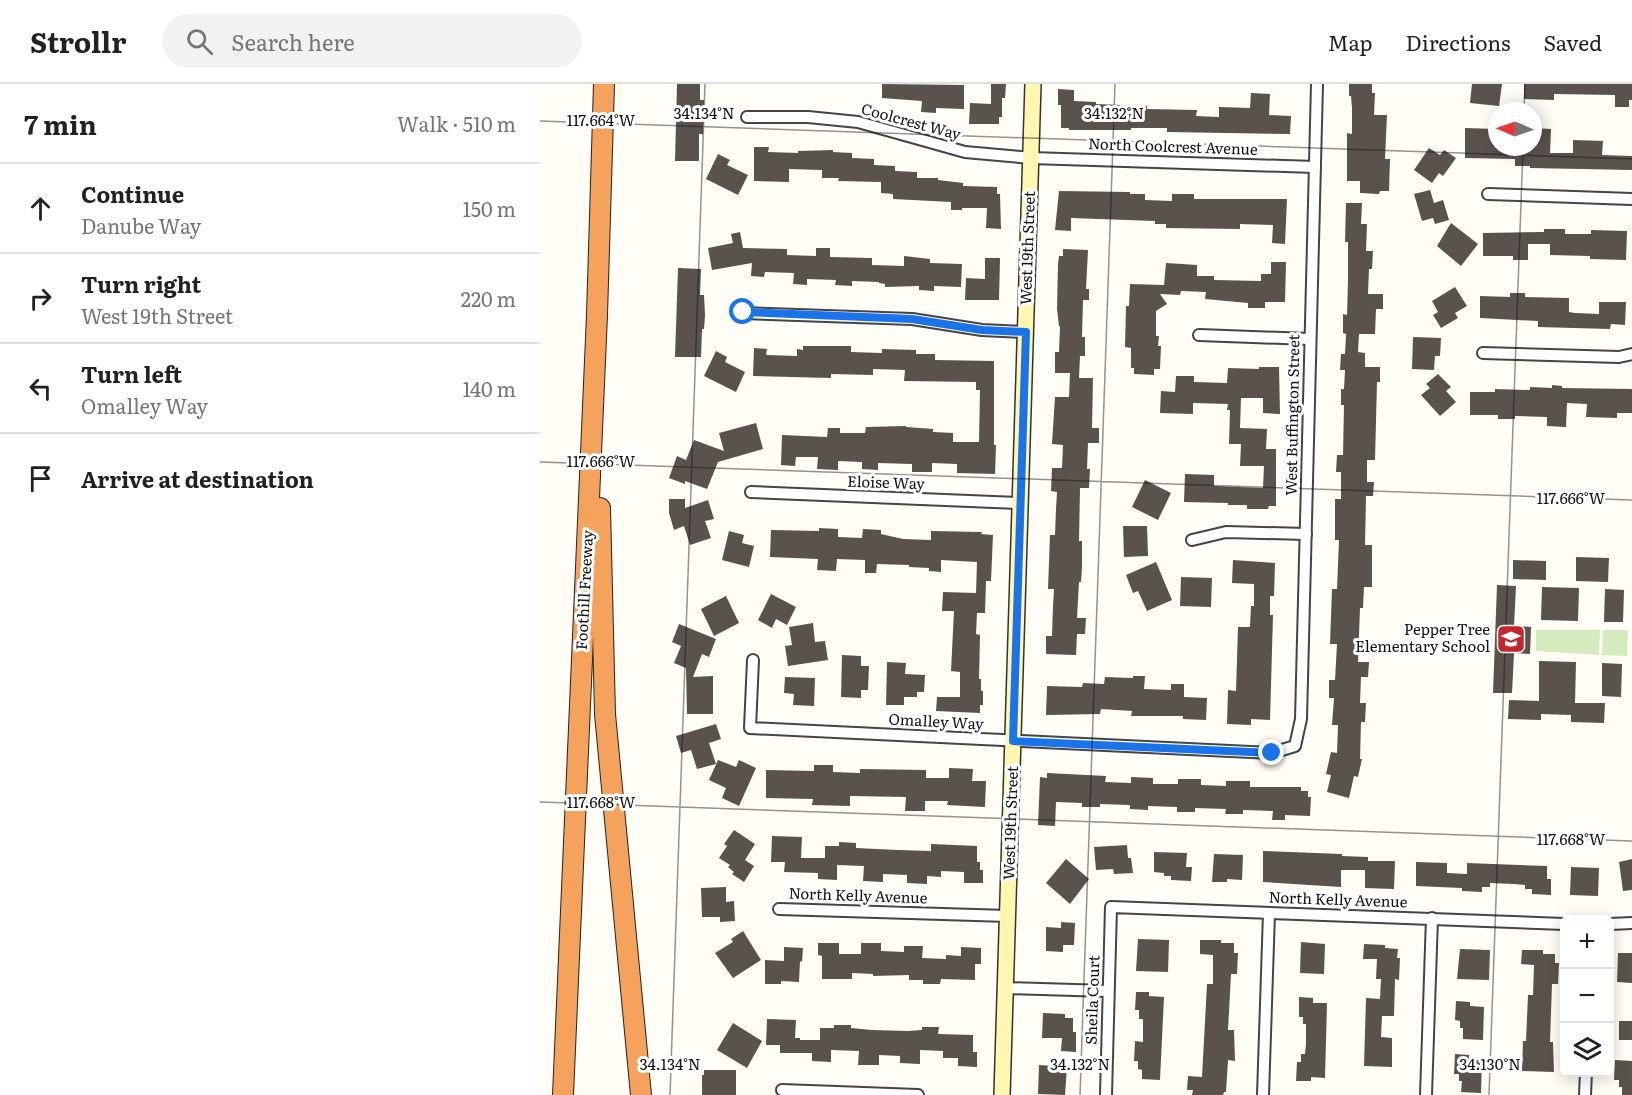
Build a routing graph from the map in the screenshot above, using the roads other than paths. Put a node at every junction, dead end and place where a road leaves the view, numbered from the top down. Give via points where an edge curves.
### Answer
1 (604, 84) edge
2 (1033, 84) edge
3 (1317, 84) edge
4 (747, 117) dead end
5 (1031, 158) junction
6 (1315, 167) junction
7 (1488, 194) dead end
8 (1632, 199) edge
9 (743, 312) dead end
10 (597, 315) junction
11 (1026, 332) junction
12 (1199, 335) dead end
13 (1310, 339) junction
14 (1483, 353) dead end
15 (1632, 354) edge
16 (751, 492) dead end
17 (1020, 503) junction
18 (1306, 534) junction
19 (1192, 540) dead end
20 (753, 660) dead end
21 (1013, 741) junction
22 (1295, 746) joint
23 (1111, 907) joint
24 (779, 909) dead end
25 (1269, 913) junction
26 (1008, 916) junction
27 (1432, 918) junction
28 (1632, 923) edge
29 (1560, 924) edge
30 (1614, 924) edge
31 (1005, 988) junction
32 (1108, 991) junction
33 (1586, 1077) edge
34 (782, 1090) dead end
35 (562, 1095) edge
36 (641, 1095) edge
37 (918, 1095) edge
38 (1002, 1095) edge
39 (1106, 1095) edge
40 (1263, 1095) edge
41 (1426, 1095) edge
42 (1585, 1095) edge

1 - 10 highway, Foothill Freeway
2 - 5 main road, West 19th Street
3 - 6 street, West Buffington Street
4 - 5 street, Coolcrest Way via 858,122 949,149
5 - 6 street, North Coolcrest Avenue
5 - 11 main road, West 19th Street
6 - 13 street, West Buffington Street
7 - 8 street
9 - 11 street via 912,319
10 - 35 highway, Foothill Freeway
10 - 36 highway via 605,714
11 - 17 main road, West 19th Street
12 - 13 street
13 - 18 street, West Buffington Street
14 - 15 street via 1619,357
16 - 17 street, Eloise Way
17 - 21 main road, West 19th Street
18 - 19 street via 1226,532
18 - 22 street, West Buffington Street via 1301,719
20 - 21 street, Omalley Way via 750,728
21 - 22 street, Omalley Way via 1272,753
21 - 26 main road, West 19th Street
23 - 25 street, North Kelly Avenue
23 - 32 street, Sheila Court
24 - 26 street, North Kelly Avenue
25 - 27 street, North Kelly Avenue
25 - 40 street
26 - 31 main road, West 19th Street
27 - 29 street, North Kelly Avenue
27 - 41 street
28 - 30 street
31 - 32 street
31 - 38 main road, West 19th Street
32 - 39 street, Sheila Court
33 - 42 street
34 - 37 street

